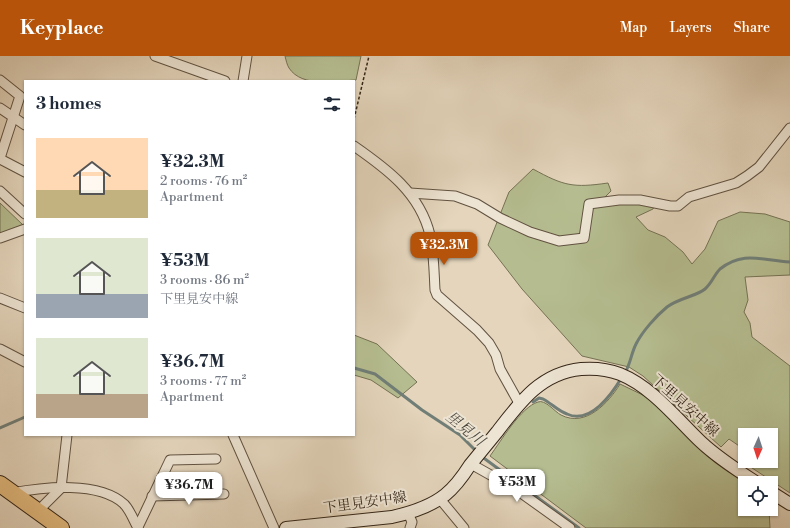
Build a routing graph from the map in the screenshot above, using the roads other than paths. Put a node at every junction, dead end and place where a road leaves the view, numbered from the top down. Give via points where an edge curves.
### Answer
1 (155, 56) edge
2 (247, 56) edge
3 (0, 80) edge
4 (222, 80) edge
5 (243, 80) edge
6 (0, 108) edge
7 (13, 117) junction
8 (24, 124) edge
9 (790, 128) edge
10 (355, 147) edge
11 (0, 159) edge
12 (24, 171) edge
13 (0, 191) edge
14 (410, 193) junction
15 (24, 213) edge
16 (24, 229) edge
17 (0, 238) edge
18 (0, 298) edge
19 (24, 308) edge
20 (0, 348) edge
21 (24, 360) edge
22 (519, 403) junction
23 (67, 436) edge
24 (233, 436) edge
25 (216, 459) dead end
26 (472, 463) junction
27 (746, 476) edge
28 (6, 488) edge
29 (61, 488) junction
30 (224, 494) dead end
31 (152, 496) junction
32 (778, 496) edge
33 (440, 499) junction
34 (790, 504) edge
35 (38, 511) junction
36 (408, 513) junction
37 (138, 527) edge
38 (61, 528) edge
39 (274, 528) edge
40 (286, 528) edge
41 (410, 528) edge
42 (464, 528) edge
43 (570, 528) edge

1 - 4 street
2 - 5 street
3 - 7 street via 20,96
6 - 7 street
7 - 8 street
7 - 11 street
9 - 14 street via 759,167 747,176 736,183 689,197 678,206 640,200 589,204 584,238 558,241 530,232 477,204 455,196
10 - 14 street via 388,170
11 - 12 street
13 - 15 street
14 - 22 street via 429,234 437,295 488,343
16 - 17 street
18 - 19 street
20 - 21 street
22 - 26 main road, 下里見安中線
22 - 27 main road, 下里見安中線 via 533,389 560,373 591,368 620,374 650,393 706,446
23 - 29 street
24 - 39 street
25 - 31 street via 170,460
26 - 33 main road, 下里見安中線 via 455,486
26 - 43 street via 517,490
28 - 29 street
28 - 35 highway
29 - 35 street
29 - 37 street via 109,494 125,505
30 - 31 street
31 - 37 street
32 - 34 main road
33 - 36 main road, 下里見安中線
33 - 42 street
35 - 38 highway
36 - 40 main road, 下里見安中線 via 379,519
36 - 41 street via 412,522

